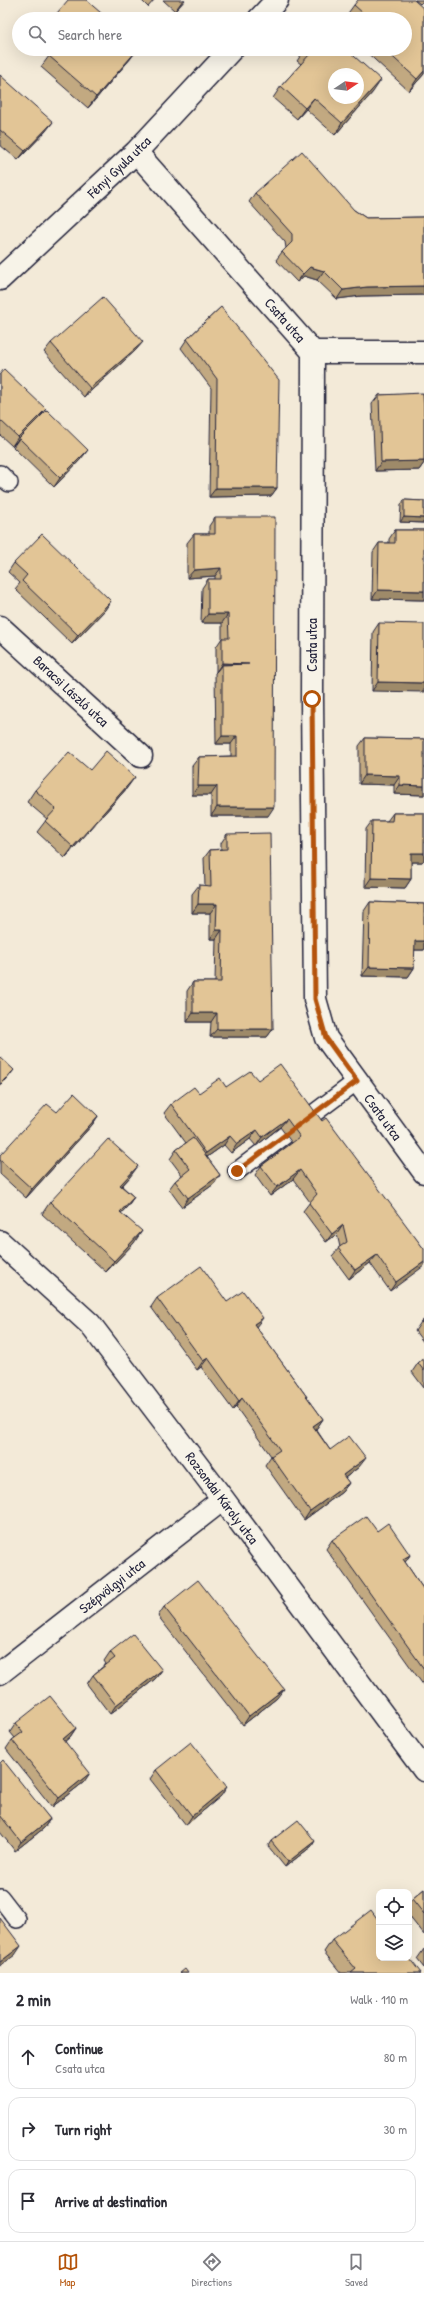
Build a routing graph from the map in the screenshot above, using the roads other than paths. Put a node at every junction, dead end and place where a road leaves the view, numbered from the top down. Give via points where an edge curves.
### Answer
1 (277, 0) edge
2 (266, 12) edge
3 (225, 56) edge
4 (136, 152) junction
5 (0, 279) edge
6 (313, 352) junction
7 (424, 352) edge
8 (0, 626) edge
9 (141, 756) dead end
10 (357, 1081) junction
11 (237, 1171) dead end
12 (424, 1172) edge
13 (0, 1242) edge
14 (223, 1499) junction
15 (0, 1673) edge
16 (424, 1770) edge
17 (0, 1897) edge
18 (17, 1919) dead end

1 - 2 street
3 - 4 street, Fényi Gyula utca
4 - 5 street, Fényi Gyula utca
4 - 6 street, Csata utca
6 - 7 street
6 - 10 street, Csata utca via 312,699 315,999 326,1038
8 - 9 street, Baracsi László utca
10 - 11 lane
10 - 12 street, Csata utca
13 - 14 street, Rozsondai Károly utca via 90,1324
14 - 15 street, Szépvölgyi utca
14 - 16 street, Rozsondai Károly utca
17 - 18 lane

